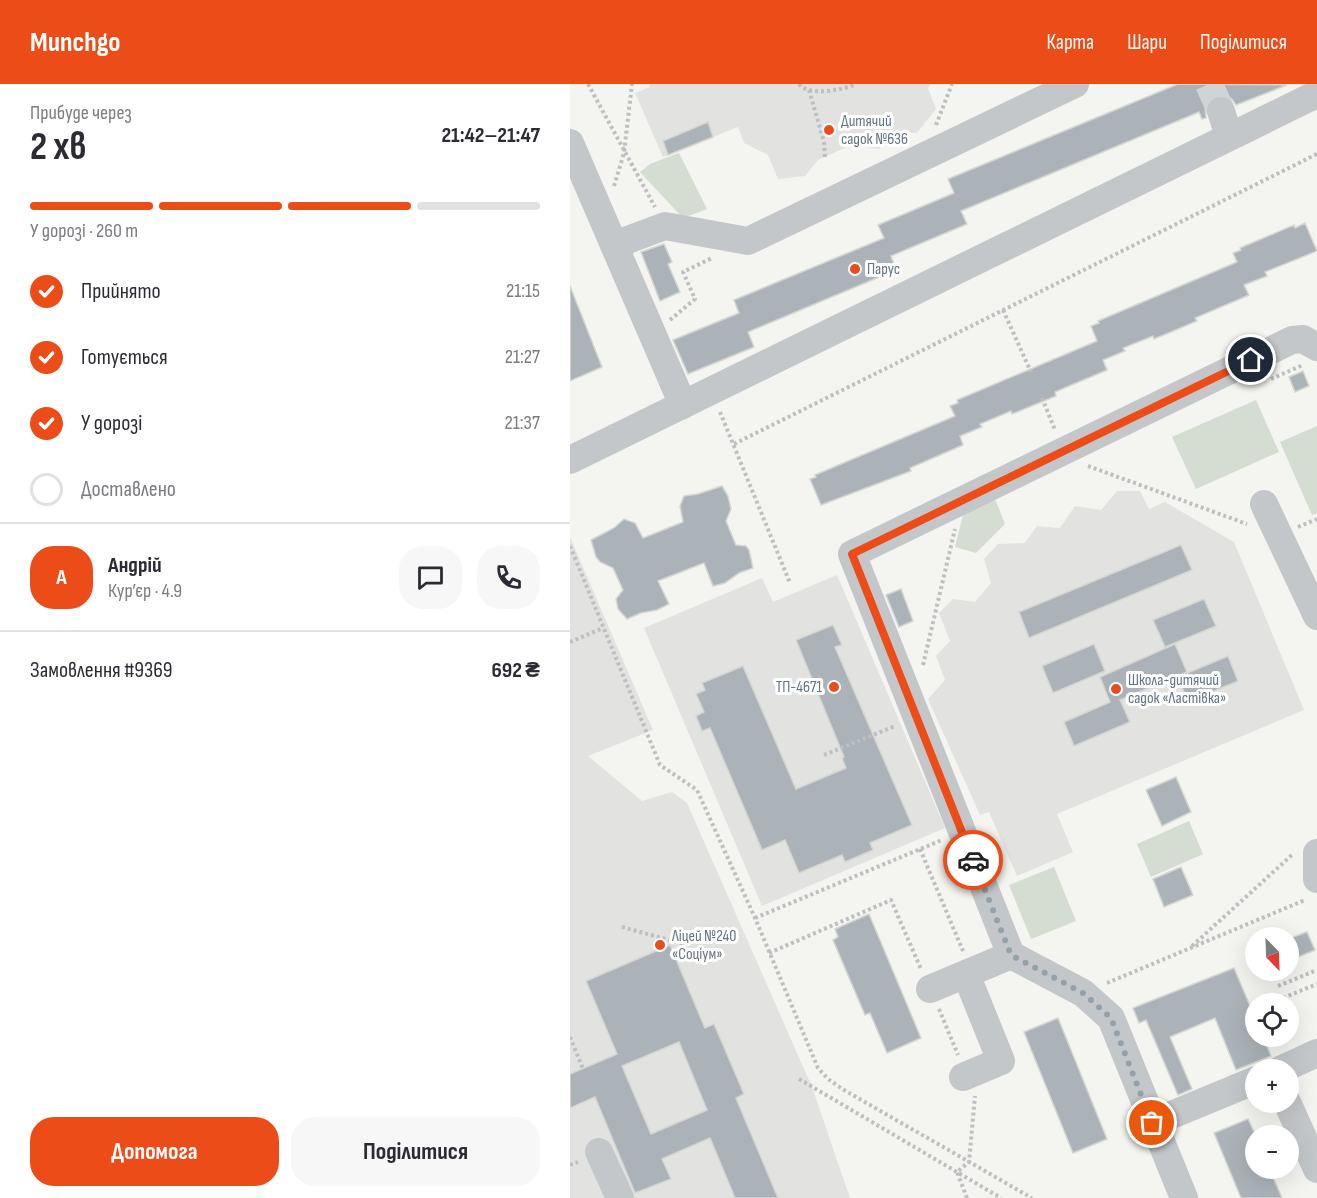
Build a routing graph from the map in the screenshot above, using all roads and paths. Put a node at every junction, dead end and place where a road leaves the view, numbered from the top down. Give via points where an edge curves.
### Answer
1 (588, 84) edge
2 (632, 84) edge
3 (799, 84) edge
4 (856, 84) edge
5 (1075, 84) edge
6 (809, 90) junction
7 (1317, 94) edge
8 (570, 143) edge
9 (624, 153) junction
10 (1317, 154) edge
11 (825, 157) dead end
12 (596, 203) junction
13 (665, 226) junction
14 (614, 244) junction
15 (716, 257) dead end
16 (1003, 310) junction
17 (666, 324) dead end
18 (1317, 346) edge
19 (1031, 372) dead end
20 (712, 392) junction
21 (683, 405) junction
22 (734, 444) junction
23 (570, 460) edge
24 (1078, 462) dead end
25 (1264, 504) dead end
26 (1317, 519) edge
27 (1279, 536) junction
28 (570, 546) edge
29 (790, 583) dead end
30 (1317, 616) edge
31 (603, 628) junction
32 (570, 642) edge
33 (962, 831) junction
34 (920, 849) junction
35 (1309, 850) edge
36 (1312, 889) edge
37 (755, 918) junction
38 (622, 927) dead end
39 (684, 944) dead end
40 (1190, 948) junction
41 (769, 952) junction
42 (1011, 955) junction
43 (1317, 970) edge
44 (969, 973) junction
45 (1317, 984) edge
46 (1278, 986) dead end
47 (930, 989) junction
48 (1083, 993) junction
49 (1295, 993) edge
50 (570, 1037) edge
51 (1317, 1053) edge
52 (1299, 1061) edge
53 (584, 1069) dead end
54 (969, 1074) junction
55 (799, 1079) dead end
56 (1245, 1085) edge
57 (1292, 1113) edge
58 (1152, 1123) junction
59 (600, 1152) dead end
60 (969, 1162) junction
61 (1317, 1169) edge
62 (957, 1172) junction
63 (620, 1198) edge
64 (967, 1198) edge
65 (1001, 1198) edge
66 (1032, 1198) edge
67 (1184, 1198) edge

1 - 9 path
2 - 9 path
3 - 6 path
4 - 6 path
5 - 13 lane via 748,241
6 - 11 path
7 - 20 lane via 1225,124
8 - 12 lane
9 - 12 path via 613,189
9 - 13 path
10 - 16 path
12 - 14 lane
13 - 14 lane
14 - 21 lane
15 - 17 path via 683,272 696,298
16 - 19 path
16 - 22 path
18 - 33 lane via 1302,339 1292,340 852,554
20 - 21 lane
20 - 22 path
21 - 23 lane
22 - 29 path
24 - 27 path
25 - 27 lane
26 - 27 path
27 - 30 lane
28 - 31 path
31 - 32 path
31 - 37 path via 660,765 697,790
33 - 34 path
33 - 42 lane
34 - 37 path
34 - 44 path
35 - 36 lane
35 - 40 path
36 - 40 path
37 - 41 path
38 - 39 path
40 - 48 path
41 - 47 path via 891,900
41 - 60 path via 818,1068 828,1079
42 - 44 lane
42 - 48 lane
43 - 46 path
44 - 47 lane
44 - 54 lane via 1001,1061
45 - 49 path
47 - 54 path
48 - 58 lane via 1111,1018
50 - 53 path
51 - 52 lane
54 - 60 path
55 - 62 path
56 - 58 lane
57 - 61 lane
58 - 67 lane
59 - 63 lane
60 - 62 path
60 - 66 path
62 - 64 path
62 - 65 path

